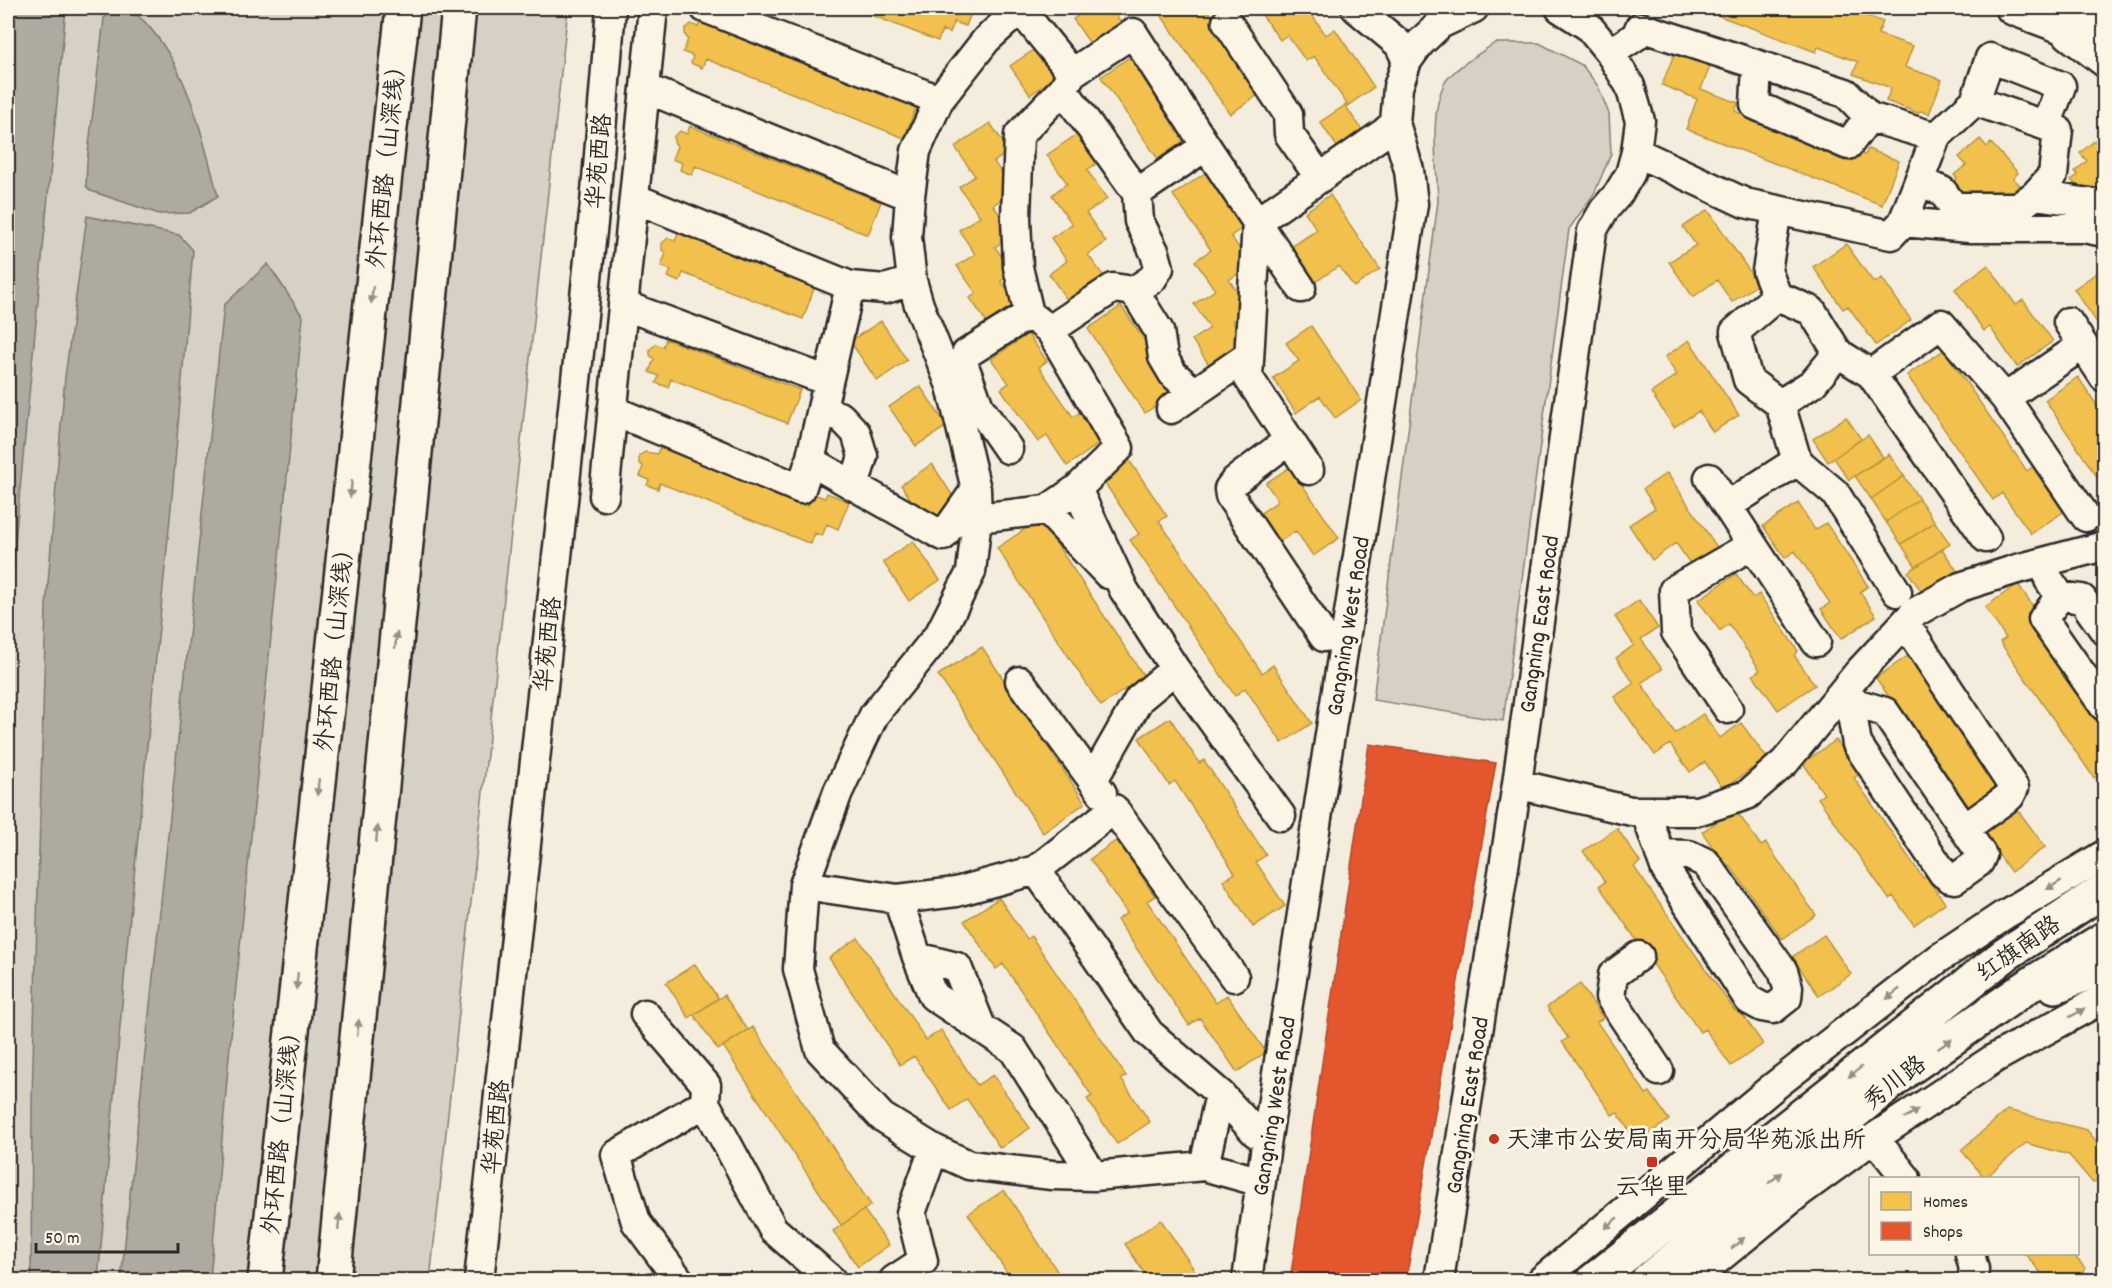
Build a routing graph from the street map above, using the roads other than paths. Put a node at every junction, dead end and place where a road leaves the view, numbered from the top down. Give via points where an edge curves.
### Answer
1 (403, 8) edge
2 (459, 8) edge
3 (611, 8) edge
4 (653, 8) edge
5 (705, 8) edge
6 (1020, 8) edge
7 (1356, 8) edge
8 (1474, 8) edge
9 (1560, 8) edge
10 (2013, 8) edge
11 (2088, 21) edge
12 (1227, 22) dead end
13 (1610, 53) junction
14 (1407, 61) junction
15 (2104, 62) edge
16 (1756, 65) junction
17 (1068, 81) junction
18 (645, 88) junction
19 (939, 100) junction
20 (1976, 101) junction
21 (1869, 117) junction
22 (1395, 123) junction
23 (2046, 126) junction
24 (1935, 137) junction
25 (1206, 146) junction
26 (1636, 152) junction
27 (1320, 178) junction
28 (1919, 181) junction
29 (1137, 193) junction
30 (2035, 195) junction
31 (910, 196) junction
32 (634, 198) junction
33 (2104, 205) edge
34 (1777, 210) junction
35 (1257, 222) junction
36 (1903, 222) junction
37 (2104, 232) edge
38 (912, 281) junction
39 (850, 286) junction
40 (1301, 288) dead end
41 (1134, 291) junction
42 (1777, 296) junction
43 (623, 305) junction
44 (1039, 322) junction
45 (1838, 353) junction
46 (1248, 356) junction
47 (1871, 374) junction
48 (2104, 377) edge
49 (828, 381) junction
50 (1195, 393) junction
51 (2005, 398) junction
52 (1780, 404) junction
53 (1171, 409) dead end
54 (612, 410) junction
55 (822, 410) junction
56 (1289, 440) junction
57 (1008, 448) dead end
58 (810, 461) junction
59 (1797, 461) junction
60 (1309, 470) dead end
61 (1709, 478) dead end
62 (854, 486) junction
63 (976, 489) junction
64 (1077, 489) junction
65 (604, 496) dead end
66 (1727, 506) junction
67 (1047, 510) junction
68 (2086, 517) dead end
69 (977, 518) junction
70 (1986, 538) dead end
71 (1752, 544) junction
72 (2104, 546) edge
73 (2038, 563) junction
74 (1124, 590) junction
75 (1897, 592) dead end
76 (2060, 596) junction
77 (1905, 623) junction
78 (2104, 630) edge
79 (1324, 637) dead end
80 (1816, 642) dead end
81 (1175, 669) junction
82 (1020, 681) dead end
83 (1844, 700) junction
84 (2104, 706) edge
85 (1728, 709) dead end
86 (1093, 780) junction
87 (1517, 784) junction
88 (1114, 809) junction
89 (1645, 811) junction
90 (1281, 816) dead end
91 (1964, 829) junction
92 (1660, 854) junction
93 (2104, 855) edge
94 (1036, 870) junction
95 (804, 885) junction
96 (2104, 890) edge
97 (898, 899) junction
98 (2104, 939) edge
99 (1639, 956) dead end
100 (2104, 968) edge
101 (1234, 977) dead end
102 (2104, 998) edge
103 (2005, 1003) junction
104 (1934, 1010) joint
105 (645, 1014) dead end
106 (1659, 1071) dead end
107 (1220, 1094) junction
108 (705, 1102) junction
109 (1267, 1138) junction
110 (1874, 1138) junction
111 (934, 1149) junction
112 (1204, 1167) junction
113 (1094, 1176) junction
114 (1904, 1177) edge
115 (1261, 1182) junction
116 (1970, 1255) edge
117 (922, 1271) edge
118 (265, 1281) edge
119 (333, 1281) edge
120 (479, 1281) edge
121 (679, 1281) edge
122 (831, 1281) edge
123 (894, 1281) edge
124 (1247, 1281) edge
125 (1439, 1281) edge
126 (1542, 1281) edge
127 (1594, 1281) edge
128 (1648, 1281) edge
129 (1692, 1281) edge
130 (1972, 1281) edge

1 -> 118 main road, 外环西路（山深线）
119 -> 2 main road
3 - 120 street, 华苑西路 via 594,216
4 - 18 street
5 - 19 street
6 - 17 street
6 - 19 street via 986,40
7 - 14 street via 1399,44
8 - 14 street, Gangning West Road via 1440,24
9 - 13 street, Gangning East Road via 1588,26
10 - 11 main road
11 - 15 street
12 - 27 street via 1287,114 1289,134
13 - 16 street via 1636,36 1640,27
13 - 26 street, Gangning East Road via 1630,86 1640,121
14 - 22 street, Gangning West Road via 1398,87
16 - 21 street via 1846,93
16 - 21 street via 1755,105 1848,145
17 - 25 street via 1133,33
17 - 29 street
17 - 44 street via 1019,135 1018,267
18 - 31 street
18 - 32 street
19 - 31 street via 916,151
20 - 23 street
20 - 23 street via 1990,58 2061,86
20 - 24 street
21 - 24 street
22 - 27 street
22 - 109 street, Gangning West Road via 1413,204
23 - 30 street via 2058,130 2053,175
24 - 28 street
25 - 29 street
25 - 35 street
26 - 34 street via 1745,203
26 - 87 street, Gangning East Road via 1630,174 1592,231
27 - 35 street
28 - 30 street via 1942,191 1954,207 2019,207
28 - 36 street
29 - 41 street via 1139,221 1159,268 1152,279
30 - 33 street
31 - 38 street via 907,237
32 - 39 street
32 - 43 street
34 - 36 street via 1891,235
34 - 42 street via 1767,271
35 - 40 street
35 - 46 street
36 - 37 street via 1969,228 2084,228
38 - 39 street via 885,289
38 - 63 street via 951,386
39 - 49 street
41 - 44 street via 1113,288
41 - 50 street via 1159,331 1163,357 1173,374
42 - 45 street via 1812,310
42 - 52 street via 1735,332 1748,380
43 - 49 street
43 - 54 street
44 - 57 street via 966,354 963,363 979,407
44 - 64 street via 1119,448
45 - 47 street
45 - 52 street via 1813,383
46 - 50 street
46 - 56 street via 1248,377
47 - 51 street via 1941,324
47 - 70 street
48 - 51 street via 2075,334
49 - 55 street
50 - 53 street
51 - 68 street
52 - 59 street
54 - 58 street via 801,489
54 - 65 street
55 - 58 street
55 - 62 street via 841,417 856,433 863,456
56 - 60 street
56 - 79 street via 1235,482 1229,489 1230,496
58 - 62 street
59 - 66 street
59 - 75 street via 1835,493
61 - 66 street
62 - 63 street via 943,536
63 - 69 street
64 - 67 street
64 - 74 street
66 - 71 street
67 - 69 street
67 - 74 street
69 - 95 street via 971,572 940,633 874,715 838,792
71 - 80 street
71 - 85 street via 1674,590 1676,632
72 - 73 street
73 - 76 street
73 - 77 street via 1960,587 1914,613
74 - 81 street
76 - 78 street via 2082,599
76 - 84 street via 2043,619
77 - 83 street via 1859,672
77 - 91 street via 2014,788 2010,796
81 - 86 street via 1139,699
81 - 90 street
82 - 86 street
83 - 89 street via 1785,762 1747,795 1697,811
83 - 91 street via 1885,712
83 - 91 street via 1857,744 1950,878 1955,879 1979,862 1982,855
86 - 88 street
87 - 89 street
87 - 125 street, Gangning East Road
88 - 94 street
88 - 101 street
89 - 92 street
92 - 92 street via 1666,870 1749,1000 1773,1009 1787,998 1783,971 1706,863 1689,855
93 -> 126 street via 1938,959 1772,1088
94 - 97 street via 956,892
94 - 107 street via 1149,1033
95 - 97 street
95 - 111 street via 798,969 820,1050 882,1117
96 - 104 main road, 红旗南路 via 2006,954
97 - 113 street via 933,996 1013,1049
98 - 103 main road, 红旗南路
99 - 106 street via 1613,975 1610,997
100 - 103 main road
110 -> 102 street via 1995,1058
128 -> 103 main road, 秀川路 via 1908,1069
104 -> 127 main road, 秀川路
105 - 108 street via 706,1085
107 - 109 street via 1256,1133
107 - 112 street
108 - 121 street via 616,1155 636,1222
108 - 122 street via 773,1229
109 - 115 street, Gangning West Road
110 - 114 street
129 -> 110 street via 1800,1192
111 - 113 street via 969,1165
111 - 117 street via 911,1213
112 - 113 street
112 - 115 street
115 - 124 street, Gangning West Road
116 - 130 street
117 - 123 street

